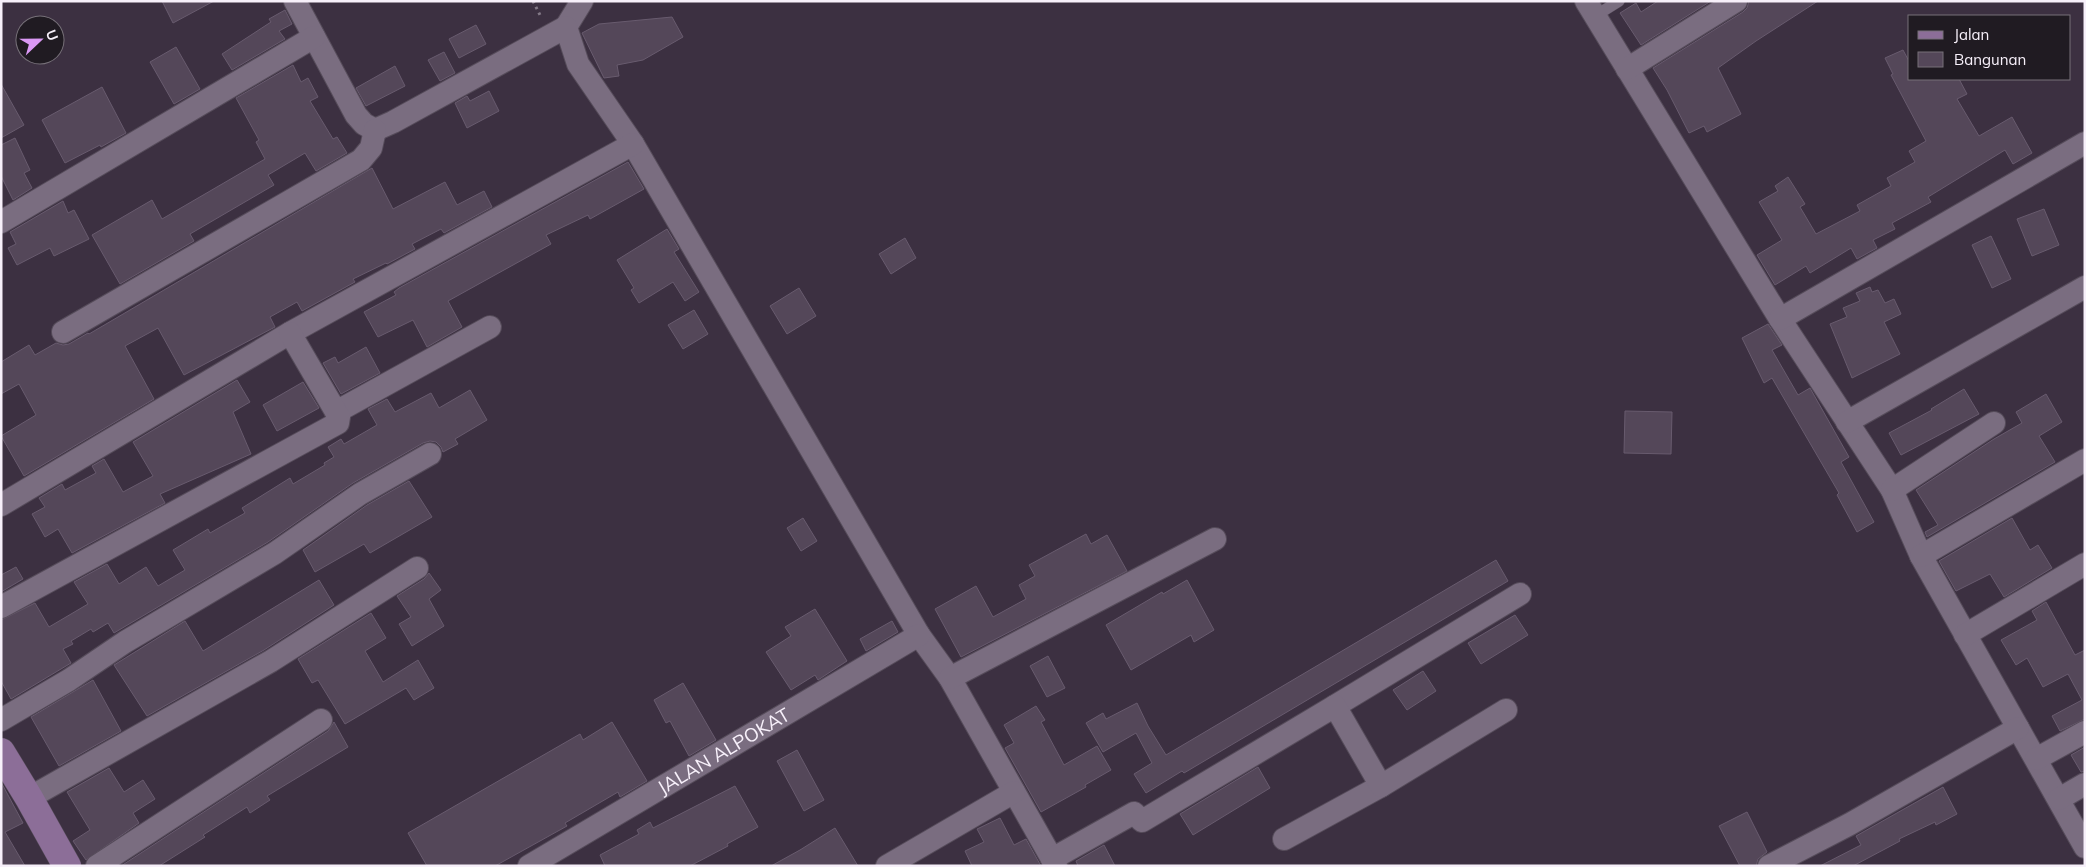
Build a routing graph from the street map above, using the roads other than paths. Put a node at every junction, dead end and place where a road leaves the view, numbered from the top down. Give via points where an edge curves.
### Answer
1 (295, 1) edge
2 (1619, 1) edge
3 (583, 3) edge
4 (1730, 3) edge
5 (1591, 9) edge
6 (566, 27) junction
7 (314, 37) junction
8 (1627, 69) junction
9 (375, 130) junction
10 (2085, 143) edge
11 (634, 144) junction
12 (1, 222) edge
13 (2085, 287) edge
14 (1780, 319) junction
15 (490, 327) dead end
16 (64, 332) dead end
17 (290, 334) junction
18 (336, 412) junction
19 (1847, 422) junction
20 (1994, 423) dead end
21 (430, 454) dead end
22 (2085, 460) edge
23 (1892, 490) junction
24 (1, 505) edge
25 (1215, 539) dead end
26 (1921, 556) junction
27 (2085, 564) edge
28 (418, 568) dead end
29 (1520, 594) dead end
30 (1, 607) edge
31 (919, 635) junction
32 (1965, 635) junction
33 (950, 678) junction
34 (1335, 706) junction
35 (1506, 710) dead end
36 (1, 720) edge
37 (321, 720) dead end
38 (2018, 728) junction
39 (2085, 732) edge
40 (1, 752) edge
41 (2036, 759) junction
42 (2085, 784) edge
43 (1381, 786) junction
44 (1014, 792) junction
45 (29, 798) junction
46 (2060, 799) junction
47 (1284, 839) dead end
48 (2085, 847) edge
49 (1054, 862) edge
50 (67, 866) edge
51 (97, 866) edge
52 (529, 866) edge
53 (887, 866) edge
54 (1769, 866) edge

1 - 7 street
2 - 5 lane
3 - 6 street
4 - 8 street
5 - 8 street
6 - 9 street
6 - 11 street via 578,64
7 - 9 street via 356,115
7 - 12 street
8 - 14 street
9 - 16 street via 371,148 361,160
10 - 14 street
11 - 17 street
11 - 31 street
13 - 19 street
14 - 19 street
15 - 18 street
17 - 18 street
17 - 24 street
18 - 30 street via 338,423
19 - 23 street
20 - 23 street
21 - 36 street via 360,494 275,553
22 - 26 street
23 - 26 street
25 - 33 street
26 - 32 street
27 - 32 street
28 - 45 street via 271,661
29 - 34 street
31 - 33 street
31 - 52 street, JALAN ALPOKAT
32 - 38 street
33 - 44 street
34 - 43 street
34 - 49 street via 1142,821 1134,813
35 - 43 street
37 - 51 street
38 - 41 street
38 - 54 street via 1850,824
39 - 41 street
40 - 45 street
41 - 46 street
42 - 46 street
43 - 47 street
44 - 49 street
44 - 53 street
45 - 50 street
46 - 48 street

